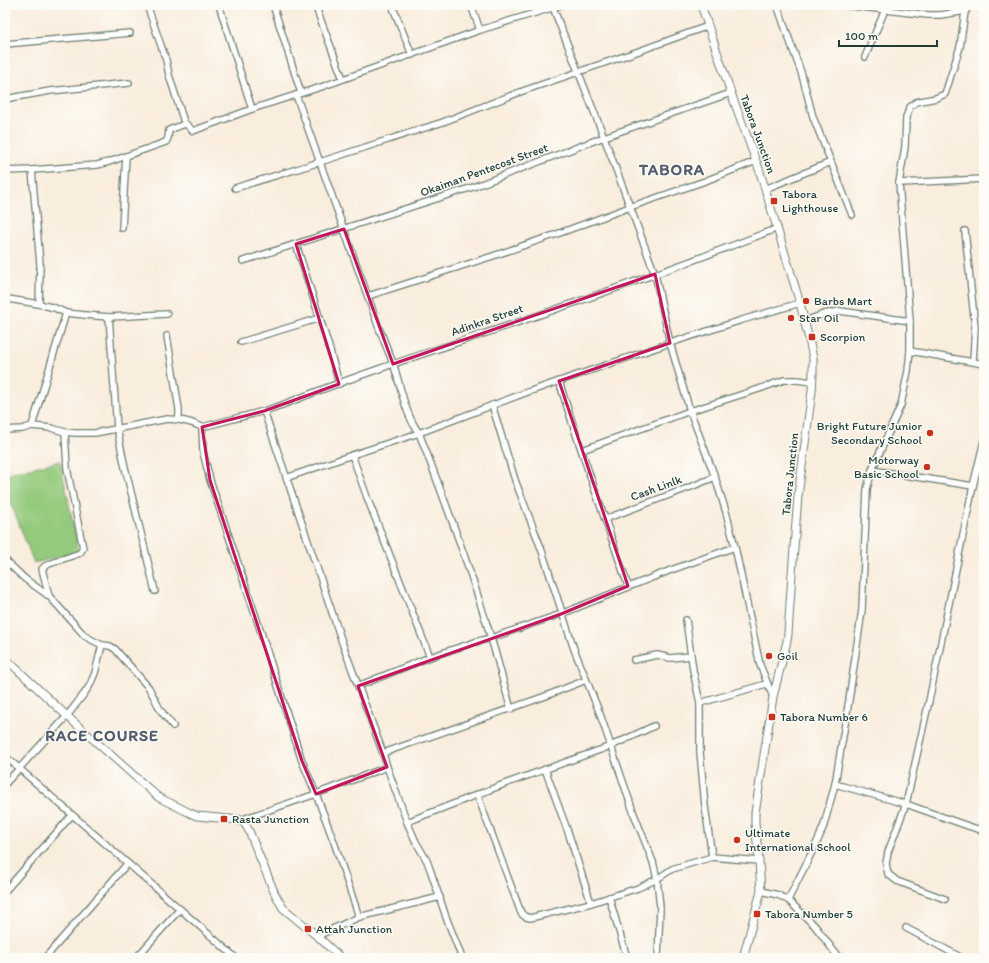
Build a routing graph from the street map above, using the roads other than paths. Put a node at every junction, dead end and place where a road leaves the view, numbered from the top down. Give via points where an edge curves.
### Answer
1 (147, 5) edge
2 (219, 5) edge
3 (273, 5) edge
4 (316, 5) edge
5 (392, 5) edge
6 (470, 5) edge
7 (561, 5) edge
8 (701, 5) edge
9 (777, 5) edge
10 (845, 5) edge
11 (553, 6) edge
12 (966, 8) edge
13 (885, 10) junction
14 (708, 26) junction
15 (480, 30) junction
16 (130, 33) dead end
17 (5, 44) edge
18 (412, 55) junction
19 (865, 57) dead end
20 (579, 72) junction
21 (344, 79) junction
22 (129, 83) dead end
23 (731, 93) junction
24 (299, 94) junction
25 (5, 99) edge
26 (252, 109) junction
27 (183, 124) junction
28 (604, 137) junction
29 (126, 156) junction
30 (756, 161) junction
31 (320, 162) junction
32 (831, 162) junction
33 (32, 170) junction
34 (5, 171) edge
35 (984, 179) edge
36 (899, 183) junction
37 (234, 188) dead end
38 (765, 189) junction
39 (630, 207) junction
40 (852, 215) dead end
41 (122, 228) dead end
42 (778, 228) junction
43 (344, 229) junction
44 (965, 231) dead end
45 (296, 244) junction
46 (243, 261) dead end
47 (655, 274) junction
48 (368, 296) junction
49 (8, 299) dead end
50 (800, 303) junction
51 (39, 304) junction
52 (66, 312) junction
53 (167, 314) dead end
54 (109, 317) junction
55 (320, 318) junction
56 (805, 321) junction
57 (910, 321) junction
58 (167, 336) dead end
59 (241, 342) dead end
60 (670, 343) junction
61 (910, 351) junction
62 (973, 361) junction
63 (393, 364) junction
64 (984, 364) edge
65 (559, 381) junction
66 (813, 382) junction
67 (339, 384) junction
68 (492, 405) junction
69 (264, 411) junction
70 (690, 411) junction
71 (179, 420) junction
72 (32, 426) junction
73 (202, 427) junction
74 (117, 428) junction
75 (5, 430) edge
76 (65, 432) junction
77 (419, 433) junction
78 (984, 441) edge
79 (582, 450) junction
80 (352, 454) junction
81 (872, 470) junction
82 (715, 477) junction
83 (286, 478) junction
84 (973, 486) junction
85 (605, 519) junction
86 (735, 547) junction
87 (5, 560) edge
88 (628, 586) junction
89 (155, 591) dead end
90 (49, 596) junction
91 (561, 614) junction
92 (686, 620) dead end
93 (491, 638) junction
94 (102, 645) junction
95 (691, 656) junction
96 (430, 657) junction
97 (5, 658) edge
98 (634, 660) dead end
99 (586, 680) junction
100 (766, 684) junction
101 (358, 686) junction
102 (773, 697) junction
103 (700, 703) junction
104 (511, 709) junction
105 (67, 716) junction
106 (173, 726) dead end
107 (654, 726) dead end
108 (611, 746) junction
109 (383, 753) junction
110 (5, 756) edge
111 (387, 767) junction
112 (18, 769) junction
113 (545, 769) junction
114 (5, 784) edge
115 (835, 784) junction
116 (316, 794) junction
117 (477, 794) junction
118 (906, 804) junction
119 (72, 815) junction
120 (240, 820) junction
121 (407, 822) junction
122 (984, 831) edge
123 (712, 856) junction
124 (759, 861) junction
125 (128, 864) junction
126 (657, 880) junction
127 (5, 891) edge
128 (760, 891) junction
129 (440, 897) junction
130 (609, 897) junction
131 (945, 899) dead end
132 (788, 900) junction
133 (591, 903) junction
134 (180, 909) junction
135 (359, 917) junction
136 (906, 928) dead end
137 (317, 936) junction
138 (232, 957) edge
139 (45, 958) edge
140 (136, 958) edge
141 (341, 958) edge
142 (462, 958) edge
143 (627, 958) edge
144 (658, 958) edge
145 (743, 958) edge
146 (839, 958) edge
147 (962, 958) edge

1 - 27 street via 166,60
2 - 26 street
3 - 24 street
4 - 21 street
5 - 18 street
6 - 15 street
7 - 11 street
8 - 14 street, Tabora Junction
9 - 32 street via 802,75 813,118
10 - 13 street
11 - 15 street
11 - 20 street
12 - 13 street via 940,15
12 - 36 street via 960,47 945,94 916,102 910,107 906,117 905,148
13 - 19 street
14 - 20 street
14 - 23 street, Tabora Junction
15 - 18 street
16 - 17 street
18 - 21 street
20 - 28 street
20 - 31 street via 443,122
21 - 24 street
22 - 25 street via 58,90
23 - 28 street, Okaiman Pentecost Street
23 - 30 street, Tabora Junction
24 - 26 street
24 - 31 street
26 - 27 street via 193,131
27 - 29 street via 169,130 166,142
28 - 39 street
28 - 43 street, Okaiman Pentecost Street via 473,187
29 - 33 street via 97,165
29 - 41 street
30 - 38 street, Tabora Junction
30 - 39 street
31 - 37 street
31 - 43 street
32 - 38 street
32 - 40 street
33 - 34 street
33 - 51 street via 40,264
35 - 36 street
36 - 57 street
38 - 42 street, Tabora Junction
39 - 47 street
39 - 48 street via 557,234
42 - 47 street, Adinkra Street
42 - 50 street, Tabora Junction
43 - 45 street, Okaiman Pentecost Street
43 - 48 street
44 - 62 street via 975,326
45 - 46 street, Okaiman Pentecost Street
45 - 55 street
47 - 60 street
47 - 63 street, Adinkra Street
48 - 63 street
49 - 51 street
50 - 56 street, Tabora Junction
50 - 60 street
51 - 52 street
52 - 54 street
52 - 72 street
53 - 54 street
54 - 74 street
55 - 59 street
55 - 67 street
56 - 57 street via 840,311
56 - 66 street, Tabora Junction via 813,358
57 - 61 street
58 - 71 street
60 - 65 street
60 - 70 street
61 - 62 street
61 - 81 street via 901,405
62 - 64 street
63 - 67 street, Adinkra Street
63 - 77 street via 409,416
65 - 68 street
65 - 79 street
66 - 70 street via 784,380
66 - 102 street, Tabora Junction via 798,496 788,634
67 - 69 street, Adinkra Street
68 - 77 street
68 - 91 street
69 - 73 street, Adinkra Street
69 - 83 street
70 - 79 street
70 - 82 street
71 - 73 street
71 - 74 street via 167,419
72 - 75 street
72 - 76 street
73 - 116 street via 203,452 210,480 302,761
74 - 76 street via 95,432
74 - 89 street
76 - 90 street via 67,468 83,548 80,554 49,564 42,569
77 - 80 street
77 - 93 street
78 - 84 street
79 - 85 street
80 - 83 street
80 - 96 street
81 - 84 street
81 - 115 street via 867,489 862,610
82 - 85 street, Cash Linlk
82 - 86 street
83 - 101 street
84 - 118 street
85 - 88 street
86 - 88 street
86 - 100 street
87 - 90 street via 25,579
88 - 91 street
90 - 94 street via 86,636
91 - 93 street
91 - 99 street
92 - 95 street
93 - 96 street
93 - 104 street
94 - 105 street via 96,673
94 - 106 street via 115,649 149,688 161,711
95 - 98 street via 670,658 657,655
95 - 103 street
96 - 101 street
97 - 105 street
99 - 104 street
99 - 108 street
100 - 102 street
100 - 103 street
101 - 109 street
102 - 124 street, Tabora Junction via 754,823
103 - 123 street via 700,752
104 - 109 street
105 - 112 street
105 - 120 street via 158,797 197,816
107 - 108 street
108 - 113 street
108 - 126 street via 653,862
109 - 111 street
110 - 112 street
111 - 116 street
111 - 121 street
112 - 114 street
112 - 119 street
113 - 117 street
113 - 133 street
115 - 118 street
115 - 132 street via 819,838
116 - 120 street
116 - 135 street
117 - 121 street
117 - 133 street via 523,916 530,918
118 - 122 street
118 - 131 street via 888,852 888,874 897,881
119 - 125 street
119 - 127 street
120 - 137 street via 249,831 283,908
121 - 129 street via 427,861
123 - 124 street
123 - 126 street via 672,869
124 - 128 street, Tabora Junction
125 - 134 street
125 - 139 street
126 - 130 street
126 - 144 street via 660,907
128 - 132 street
128 - 145 street, Tabora Junction
129 - 135 street
129 - 142 street
130 - 133 street
130 - 143 street
132 - 146 street via 815,926
134 - 138 street
134 - 140 street
135 - 137 street
136 - 147 street
137 - 141 street

